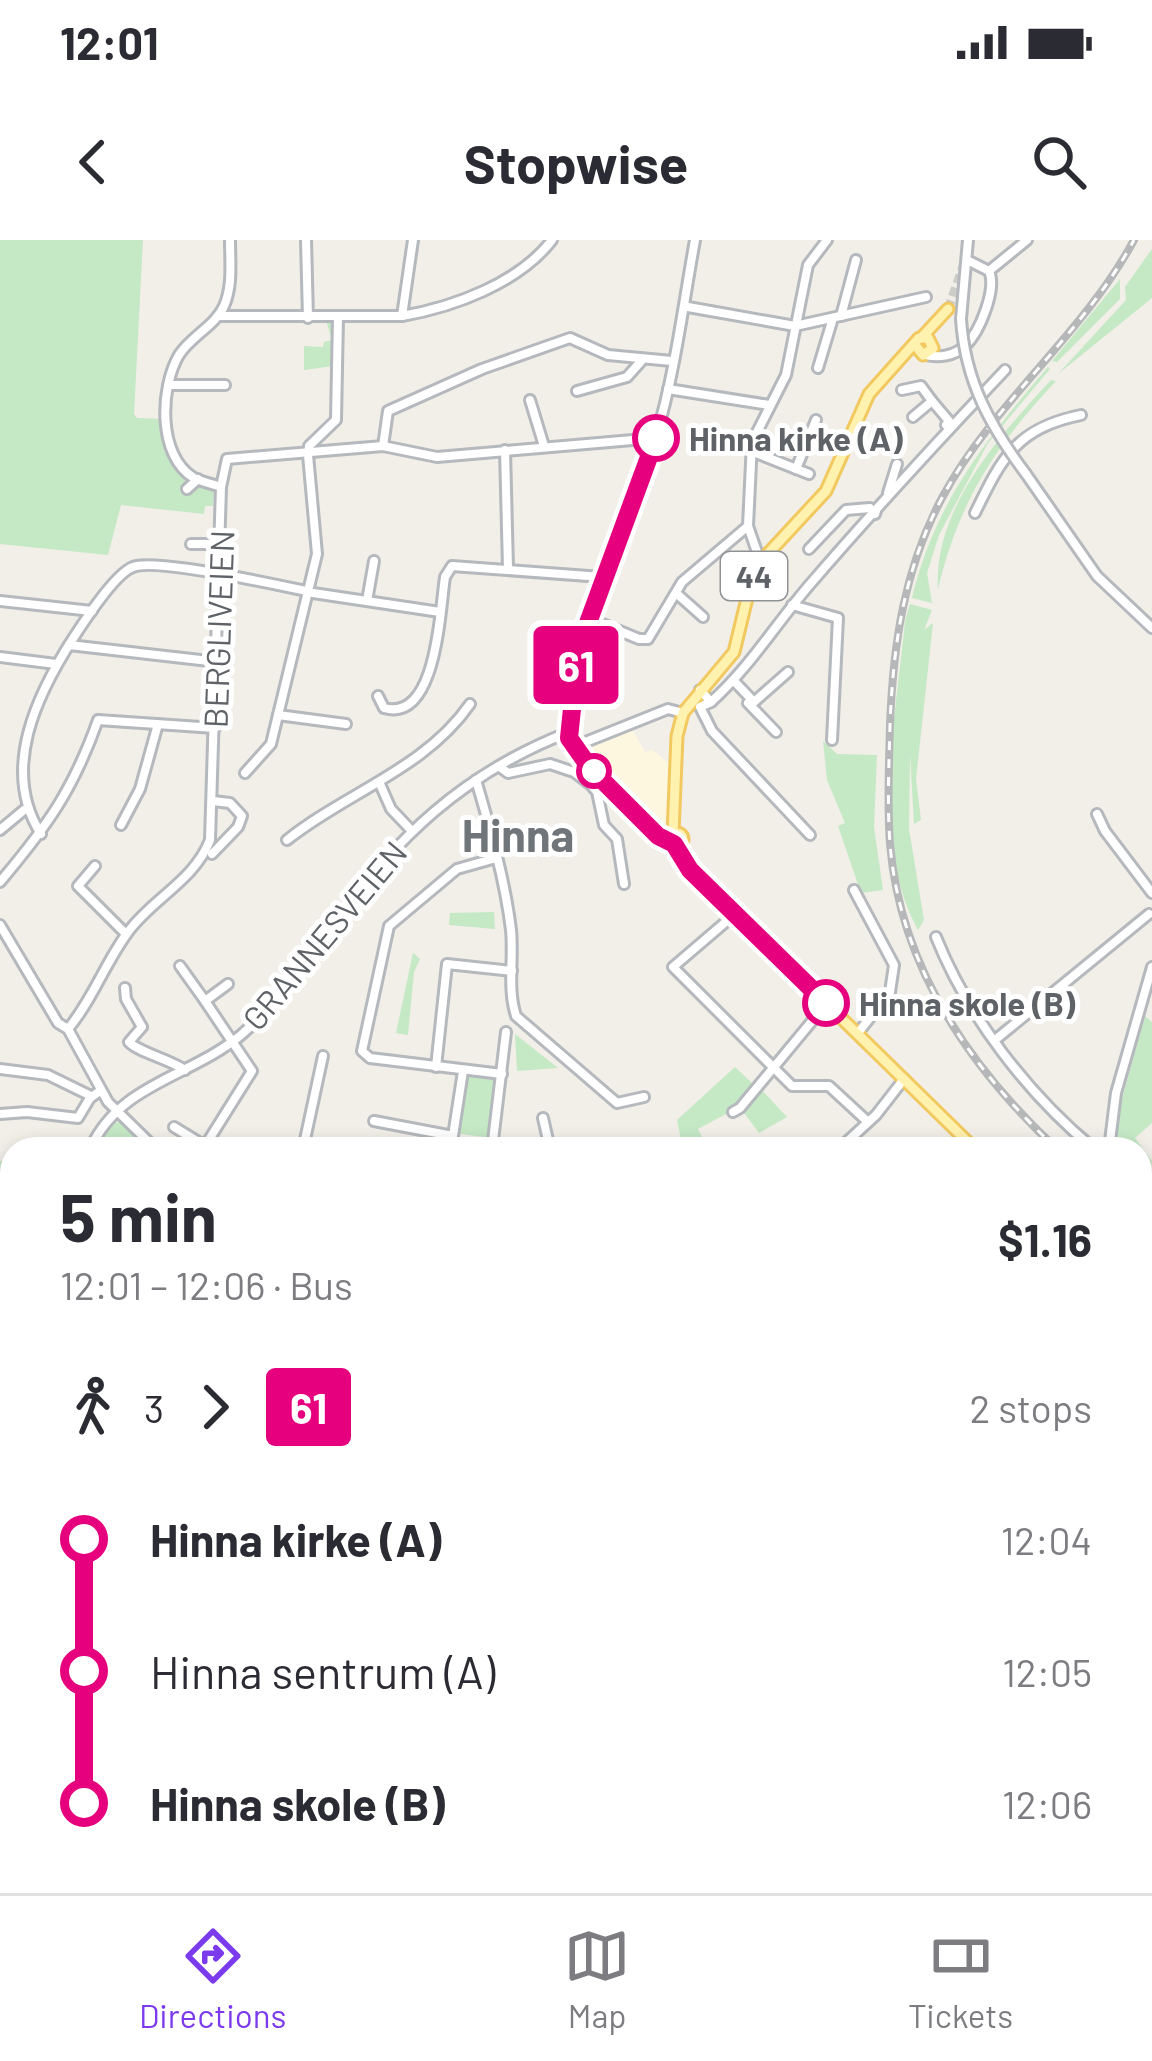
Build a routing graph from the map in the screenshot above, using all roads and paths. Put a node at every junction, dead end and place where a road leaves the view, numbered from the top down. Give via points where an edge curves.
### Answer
1 (230, 240) edge
2 (306, 240) edge
3 (413, 240) edge
4 (552, 240) edge
5 (694, 240) edge
6 (827, 240) edge
7 (968, 240) edge
8 (1027, 240) edge
9 (856, 260) dead end
10 (967, 260) junction
11 (989, 271) junction
12 (926, 297) dead end
13 (688, 307) dead end
14 (219, 316) junction
15 (402, 316) junction
16 (338, 317) junction
17 (837, 317) junction
18 (308, 318) junction
19 (795, 326) junction
20 (925, 346) joint
21 (644, 359) junction
22 (672, 362) junction
23 (818, 368) dead end
24 (1005, 370) dead end
25 (169, 385) junction
26 (226, 385) dead end
27 (668, 388) junction
28 (902, 390) dead end
29 (577, 392) dead end
30 (530, 400) dead end
31 (932, 401) junction
32 (770, 406) junction
33 (913, 416) dead end
34 (1081, 416) dead end
35 (816, 420) dead end
36 (656, 438) junction
37 (935, 442) junction
38 (383, 446) junction
39 (544, 446) junction
40 (309, 450) junction
41 (505, 450) junction
42 (751, 451) junction
43 (897, 464) dead end
44 (796, 469) junction
45 (809, 474) dead end
46 (198, 479) junction
47 (221, 487) junction
48 (187, 489) dead end
49 (975, 513) dead end
50 (875, 514) junction
51 (748, 527) junction
52 (760, 535) dead end
53 (191, 544) dead end
54 (216, 546) junction
55 (809, 549) dead end
56 (758, 552) dead end
57 (374, 562) dead end
58 (508, 568) junction
59 (220, 575) junction
60 (602, 577) junction
61 (309, 592) junction
62 (676, 593) junction
63 (0, 601) edge
64 (367, 601) junction
65 (792, 605) junction
66 (92, 610) junction
67 (440, 612) junction
68 (703, 617) dead end
69 (588, 618) junction
70 (1152, 628) edge
71 (69, 645) junction
72 (0, 657) edge
73 (218, 662) junction
74 (56, 664) junction
75 (788, 672) dead end
76 (732, 683) junction
77 (700, 690) junction
78 (378, 696) dead end
79 (711, 702) junction
80 (470, 704) dead end
81 (682, 713) junction
82 (278, 715) junction
83 (158, 724) junction
84 (346, 724) dead end
85 (215, 728) junction
86 (569, 732) junction
87 (776, 732) dead end
88 (832, 740) dead end
89 (573, 746) junction
90 (500, 767) junction
91 (245, 773) dead end
92 (476, 779) junction
93 (380, 784) junction
94 (613, 789) junction
95 (598, 795) junction
96 (213, 801) junction
97 (24, 811) junction
98 (1097, 814) dead end
99 (121, 825) dead end
100 (0, 830) edge
101 (412, 831) junction
102 (40, 834) junction
103 (810, 835) dead end
104 (676, 839) junction
105 (287, 840) dead end
106 (212, 854) dead end
107 (496, 858) junction
108 (94, 866) dead end
109 (0, 882) edge
110 (625, 884) dead end
111 (854, 890) dead end
112 (1152, 893) edge
113 (735, 913) junction
114 (1149, 914) edge
115 (0, 926) edge
116 (126, 934) junction
117 (936, 937) dead end
118 (180, 966) dead end
119 (1152, 967) edge
120 (512, 971) junction
121 (229, 984) dead end
122 (125, 988) dead end
123 (205, 1001) junction
124 (826, 1003) junction
125 (68, 1029) junction
126 (506, 1032) dead end
127 (858, 1034) junction
128 (995, 1040) junction
129 (232, 1042) junction
130 (323, 1056) dead end
131 (436, 1066) junction
132 (773, 1066) junction
133 (0, 1069) edge
134 (185, 1070) junction
135 (463, 1071) junction
136 (502, 1074) junction
137 (908, 1083) junction
138 (96, 1094) junction
139 (644, 1097) dead end
140 (114, 1110) junction
141 (734, 1112) dead end
142 (0, 1114) edge
143 (543, 1118) dead end
144 (374, 1121) dead end
145 (868, 1122) junction
146 (174, 1127) dead end
147 (96, 1137) edge
148 (142, 1137) edge
149 (191, 1137) edge
150 (214, 1137) edge
151 (306, 1137) edge
152 (494, 1137) edge
153 (547, 1137) edge
154 (852, 1137) edge
155 (963, 1137) edge
156 (1082, 1137) edge
157 (1110, 1137) edge

1 - 14 street via 229,292
2 - 18 street
3 - 15 street
4 - 15 street via 504,280
5 - 22 street
6 - 19 street via 808,265
7 - 10 street
8 - 11 street
9 - 17 street
10 - 11 street
10 - 70 street, bridge via 961,320 971,383 1097,576
11 - 20 street via 993,284 963,348 949,354
12 - 17 street
13 - 19 street
14 - 18 street
14 - 25 street via 182,351
15 - 16 street
16 - 18 street
16 - 40 street via 336,419
17 - 19 street
17 - 23 street
19 - 32 street via 786,375
20 - 77 main road, 44 via 887,372 862,406 826,491 758,567 734,652
21 - 22 street
21 - 29 street via 627,377
21 - 38 street via 608,355 577,339 555,342 388,411
22 - 27 street
24 - 37 street
25 - 26 street
25 - 46 street via 171,444
27 - 32 street
27 - 36 street
28 - 31 street via 921,386
30 - 39 street
31 - 33 street
31 - 37 street via 949,421
32 - 42 street
34 - 49 street via 1021,440
35 - 44 street
36 - 39 street
36 - 60 street
37 - 50 street
38 - 40 street
38 - 41 street via 437,458
39 - 41 street
40 - 47 street, BERGLIVEIEN via 226,459
40 - 61 street via 319,547
41 - 58 street
42 - 44 street
42 - 51 street
43 - 50 street
44 - 45 street
46 - 47 street
46 - 48 street
47 - 54 street, BERGLIVEIEN
50 - 55 street via 846,510
50 - 65 street
51 - 52 street
51 - 56 street
51 - 62 street
53 - 54 street
54 - 59 street, BERGLIVEIEN
57 - 64 street
58 - 60 street
58 - 67 street via 448,569
59 - 61 street
59 - 66 street via 134,567
59 - 73 street, BERGLIVEIEN
60 - 69 street
61 - 64 street
61 - 82 street
62 - 68 street
62 - 69 street via 649,640
63 - 66 street
64 - 67 street
65 - 76 street
65 - 88 street via 838,618
66 - 71 street
67 - 78 street via 431,670 418,694 391,711
69 - 86 street
71 - 73 street
71 - 74 street
72 - 74 street
73 - 85 street, BERGLIVEIEN
74 - 97 street via 22,719 14,778
75 - 76 street via 754,702
76 - 79 street
76 - 87 street
77 - 79 street
77 - 81 main road, 44
79 - 103 street via 700,707 712,731
80 - 93 street
81 - 89 street via 668,709
81 - 104 main road
82 - 84 street
82 - 91 street via 271,744
83 - 85 street
83 - 99 street
83 - 102 street via 98,720 76,779
85 - 96 street, BERGLIVEIEN
86 - 89 street
86 - 90 street, GRANNESVEIEN
89 - 94 street
90 - 92 street, GRANNESVEIEN
90 - 95 street via 510,773 558,766
92 - 101 street, GRANNESVEIEN
92 - 107 street
93 - 101 street
93 - 105 street
94 - 95 street
94 - 104 street via 655,831
95 - 110 street
96 - 106 street, BERGLIVEIEN via 230,803 242,816
96 - 116 street, BERGLIVEIEN via 210,840 197,866
97 - 100 street
97 - 102 street
98 - 112 street
101 - 129 street, GRANNESVEIEN
102 - 109 street
104 - 113 main road via 695,873
107 - 120 street
107 - 131 street via 457,869 388,928 362,1051
108 - 116 street via 78,886
111 - 127 street via 894,965 890,992
113 - 124 main road
113 - 132 street via 673,968
114 - 128 street
115 - 125 street
116 - 125 street, BERGLIVEIEN
117 - 128 street
118 - 123 street
119 - 157 street
120 - 131 street via 447,964
120 - 139 street via 516,1016 617,1103
121 - 123 street
122 - 134 street via 142,1027 129,1042
123 - 129 street
124 - 127 main road
124 - 132 street
125 - 138 street
126 - 136 street
127 - 137 main road
128 - 156 street
129 - 134 street, GRANNESVEIEN
129 - 150 street via 252,1071
130 - 151 street
131 - 135 street
132 - 141 street
132 - 145 street via 792,1086 829,1086
133 - 138 street
134 - 140 street, GRANNESVEIEN
135 - 136 street
135 - 144 street via 453,1136
136 - 152 street
137 - 145 street
137 - 155 main road
138 - 140 street
138 - 142 street via 78,1118
140 - 147 street, GRANNESVEIEN
140 - 148 street
143 - 153 street
145 - 154 street
146 - 149 street

